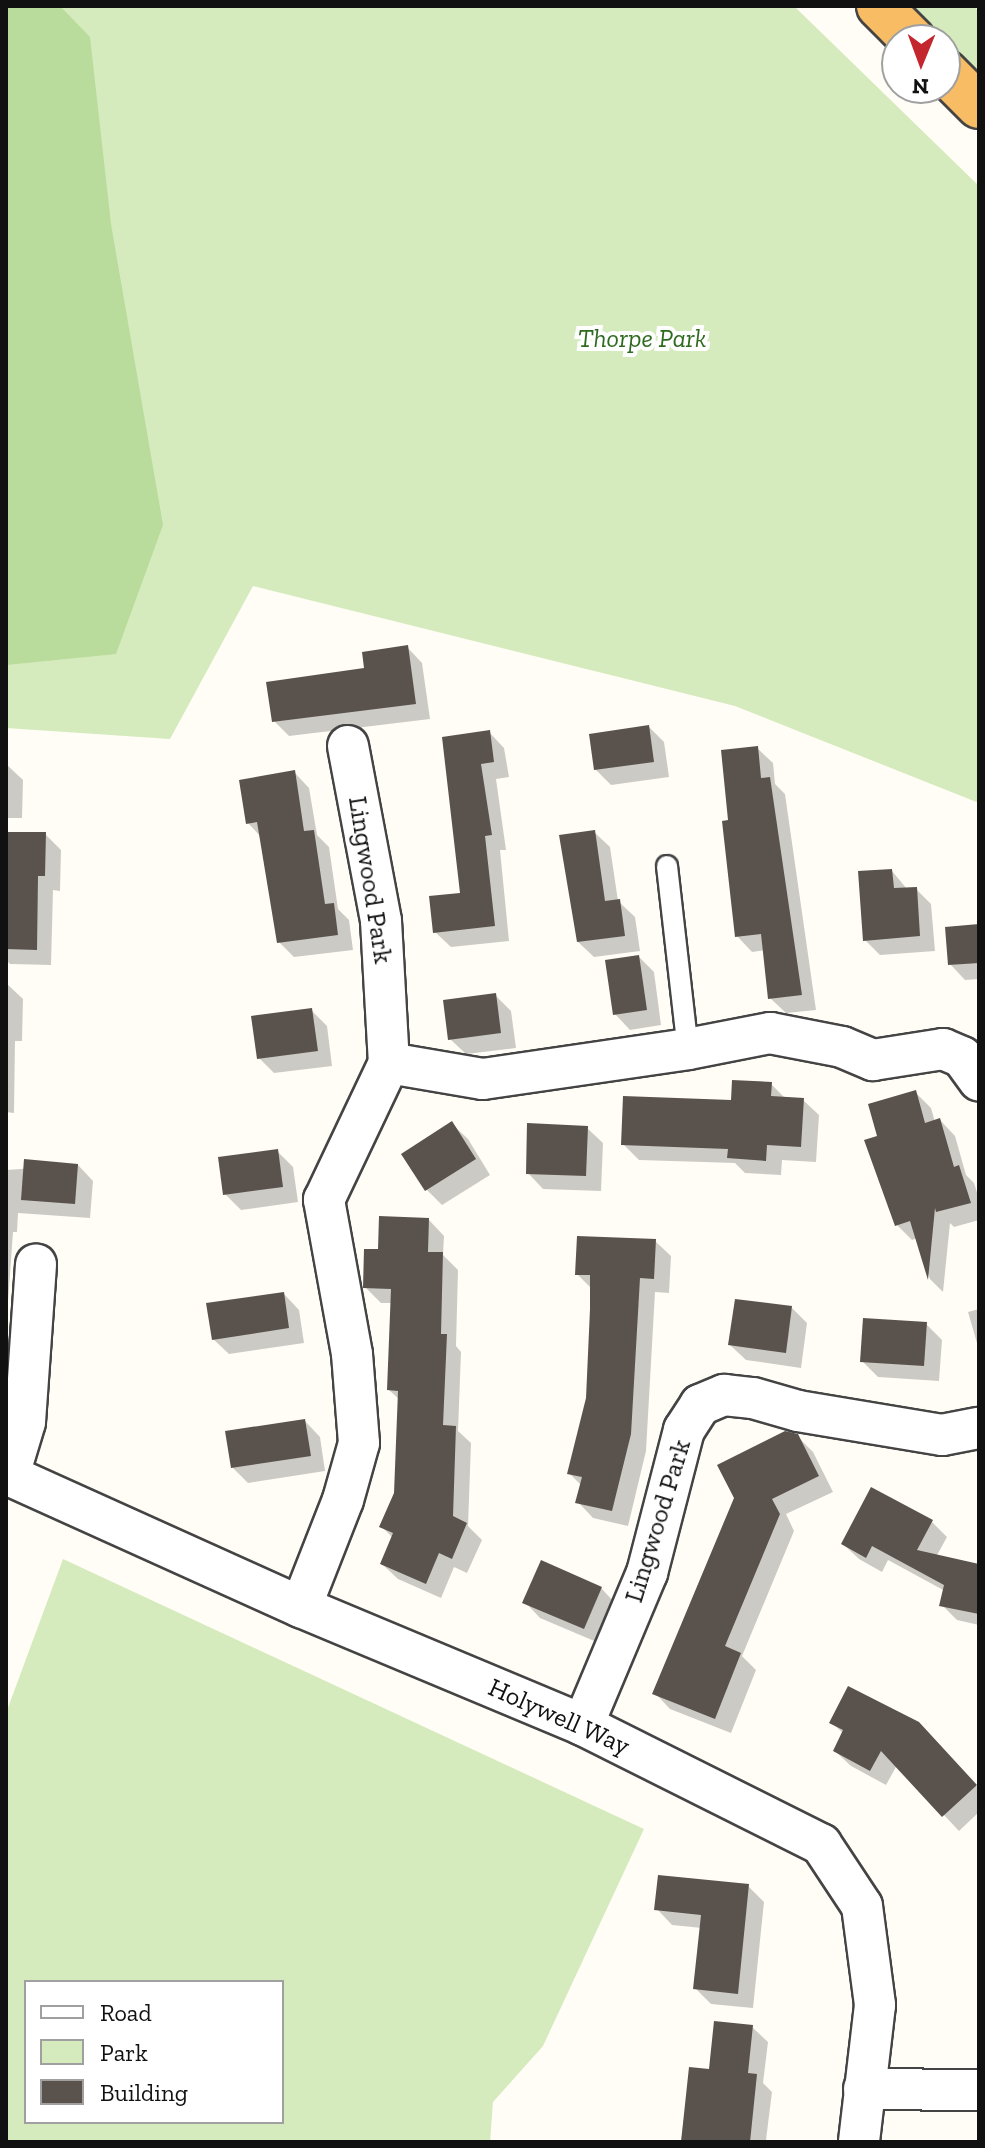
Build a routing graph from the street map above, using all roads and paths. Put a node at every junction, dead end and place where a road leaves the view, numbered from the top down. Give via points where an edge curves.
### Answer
1 (879, 6) edge
2 (897, 24) edge
3 (961, 88) edge
4 (979, 106) edge
5 (348, 746) dead end
6 (667, 866) dead end
7 (688, 1049) junction
8 (389, 1063) junction
9 (979, 1080) edge
10 (36, 1264) dead end
11 (979, 1428) edge
12 (8, 1474) edge
13 (301, 1607) junction
14 (583, 1725) junction
15 (864, 2089) junction
16 (979, 2090) edge
17 (859, 2142) edge

1 - 2 highway
3 - 4 highway
5 - 8 street, Lingwood Park via 381,921
6 - 7 lane
7 - 8 street via 483,1079
7 - 9 street via 770,1033 842,1047 873,1060 943,1049 962,1057
8 - 13 street, Lingwood Park via 324,1200 352,1354 359,1443
10 - 12 street via 25,1422
11 - 14 street, Lingwood Park via 942,1435 724,1395 700,1405 684,1430 647,1573
12 - 13 street, Holywell Way
13 - 14 street, Holywell Way
14 - 15 street, Holywell Way via 821,1844 862,1906 875,2005
15 - 16 street
15 - 17 street, Holywell Way

